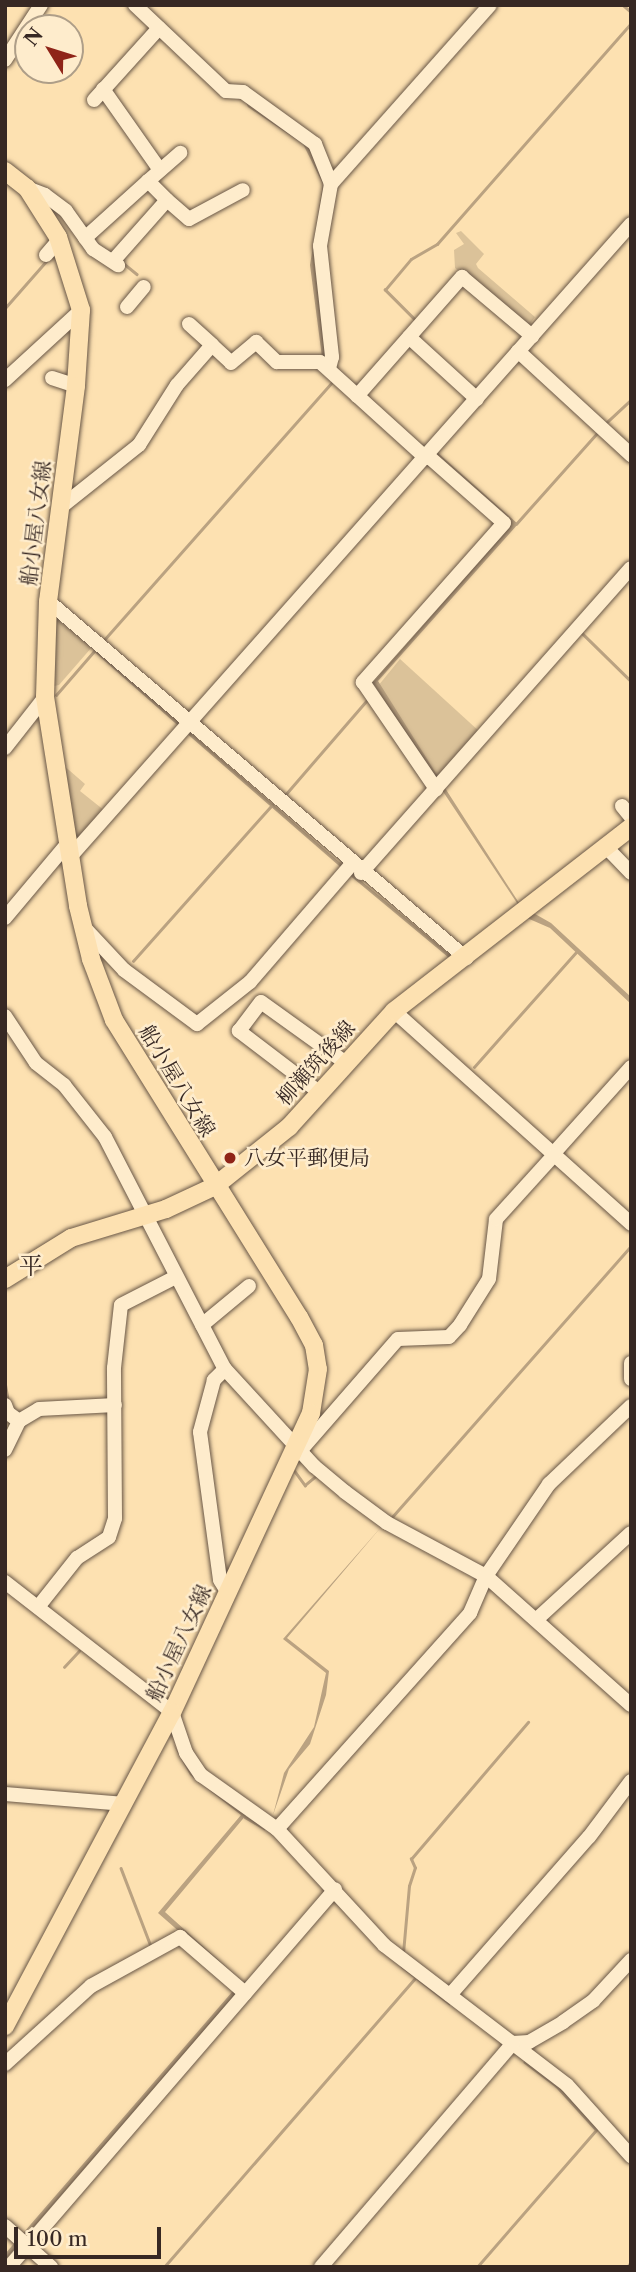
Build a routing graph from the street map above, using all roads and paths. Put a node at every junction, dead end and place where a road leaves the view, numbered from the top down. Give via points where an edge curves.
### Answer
1 (41, 5) edge
2 (135, 5) edge
3 (490, 5) edge
4 (159, 28) junction
5 (5, 60) edge
6 (180, 153) dead end
7 (160, 170) junction
8 (5, 171) edge
9 (148, 181) junction
10 (331, 184) junction
11 (27, 188) junction
12 (243, 190) dead end
13 (167, 200) junction
14 (631, 224) edge
15 (85, 238) junction
16 (59, 240) junction
17 (46, 255) dead end
18 (144, 287) dead end
19 (127, 307) dead end
20 (81, 310) junction
21 (189, 324) dead end
22 (532, 336) junction
23 (409, 337) junction
24 (212, 345) junction
25 (519, 351) junction
26 (329, 368) junction
27 (52, 378) dead end
28 (5, 380) edge
29 (76, 386) junction
30 (357, 396) junction
31 (477, 399) junction
32 (631, 455) edge
33 (427, 457) junction
34 (61, 507) junction
35 (631, 568) edge
36 (48, 601) junction
37 (46, 697) junction
38 (190, 725) junction
39 (5, 748) edge
40 (436, 789) junction
41 (631, 827) edge
42 (606, 847) junction
43 (69, 850) junction
44 (356, 869) junction
45 (631, 873) edge
46 (5, 918) edge
47 (82, 925) junction
48 (466, 958) junction
49 (394, 1011) junction
50 (5, 1016) edge
51 (346, 1063) junction
52 (631, 1066) edge
53 (319, 1092) junction
54 (553, 1154) junction
55 (215, 1186) junction
56 (143, 1216) junction
57 (631, 1224) edge
58 (176, 1277) junction
59 (5, 1279) edge
60 (249, 1286) dead end
61 (202, 1325) junction
62 (631, 1363) edge
63 (225, 1369) junction
64 (631, 1379) edge
65 (5, 1405) edge
66 (115, 1405) junction
67 (631, 1406) edge
68 (19, 1421) junction
69 (299, 1447) junction
70 (5, 1450) edge
71 (631, 1533) edge
72 (486, 1576) junction
73 (5, 1582) edge
74 (228, 1593) junction
75 (38, 1607) junction
76 (537, 1619) junction
77 (631, 1705) edge
78 (172, 1712) junction
79 (631, 1781) edge
80 (5, 1794) edge
81 (125, 1804) junction
82 (277, 1829) junction
83 (334, 1889) junction
84 (631, 1960) edge
85 (241, 1990) junction
86 (450, 1995) junction
87 (5, 2026) edge
88 (513, 2043) junction
89 (5, 2064) edge
90 (631, 2156) edge
91 (5, 2226) edge
92 (22, 2241) junction
93 (9, 2267) edge
94 (51, 2267) edge
95 (321, 2267) edge

1 - 5 street
2 - 4 street
3 - 10 street
4 - 7 street via 99,94
4 - 10 street via 226,91 243,92 305,132 315,144
6 - 7 street
7 - 9 street
8 - 11 main road, 船小屋八女線
9 - 13 street
9 - 15 street
10 - 26 street via 320,247 332,356
11 - 15 street via 66,211
11 - 16 main road, 船小屋八女線
12 - 13 street via 188,219
13 - 15 street via 115,263
14 - 22 street
16 - 17 street
16 - 20 main road, 船小屋八女線
18 - 19 street
20 - 28 street
20 - 29 main road, 船小屋八女線
21 - 24 street
22 - 23 street via 462,278
22 - 25 street
23 - 30 street
23 - 31 street
24 - 26 street via 231,363 256,342 277,362 320,362
24 - 34 street via 177,385 139,445
25 - 31 street
25 - 32 street
26 - 30 street
27 - 29 street
29 - 34 main road, 船小屋八女線
30 - 33 street
31 - 33 street
33 - 38 street
33 - 40 street via 503,523 363,681
34 - 36 main road, 船小屋八女線
35 - 40 street
36 - 37 main road, 船小屋八女線
36 - 38 street
37 - 39 street
37 - 43 main road, 船小屋八女線
38 - 43 street
38 - 44 street
40 - 44 street
41 - 42 main road, 柳瀬筑後線
42 - 45 street
42 - 48 main road, 柳瀬筑後線
43 - 46 street
43 - 47 main road, 船小屋八女線
44 - 47 street via 250,982 197,1024 124,970
44 - 48 street
47 - 55 main road, 船小屋八女線 via 114,1020
48 - 49 main road, 柳瀬筑後線
49 - 51 main road, 柳瀬筑後線
49 - 54 street
50 - 56 street via 36,1063 64,1085 84,1120 105,1137
51 - 53 main road, 柳瀬筑後線
51 - 53 street via 261,1002 239,1031
52 - 54 street
53 - 55 main road, 柳瀬筑後線 via 289,1127
54 - 57 street
54 - 69 street via 496,1219 489,1279 460,1325 449,1337 398,1339
55 - 56 main road, 柳瀬筑後線
55 - 69 main road, 船小屋八女線 via 314,1345 317,1388
56 - 58 street
56 - 59 main road, 柳瀬筑後線 via 71,1238
58 - 61 street
58 - 66 street via 121,1305
60 - 61 street
61 - 63 street
62 - 64 street
63 - 69 street
63 - 74 street via 214,1380 200,1432 220,1580
65 - 68 street
66 - 68 street via 60,1405 39,1409
66 - 75 street via 118,1481 109,1537 77,1558
67 - 72 street via 549,1484
68 - 70 street
69 - 72 street via 314,1466 387,1523
69 - 74 main road, 船小屋八女線
71 - 76 street
72 - 76 street
72 - 82 street via 470,1613
73 - 75 street
74 - 78 main road, 船小屋八女線
75 - 78 street
76 - 77 street
78 - 81 main road, 船小屋八女線
78 - 82 street via 186,1753 201,1775
79 - 86 street via 589,1837
80 - 81 street
81 - 87 main road, 船小屋八女線
82 - 83 street
83 - 85 street
83 - 86 street via 384,1945
84 - 88 street via 573,2015 529,2042
85 - 89 street via 180,1937 91,1986
85 - 92 street
86 - 88 street
88 - 90 street via 567,2084
88 - 95 street
91 - 92 street
92 - 93 street
92 - 94 street

